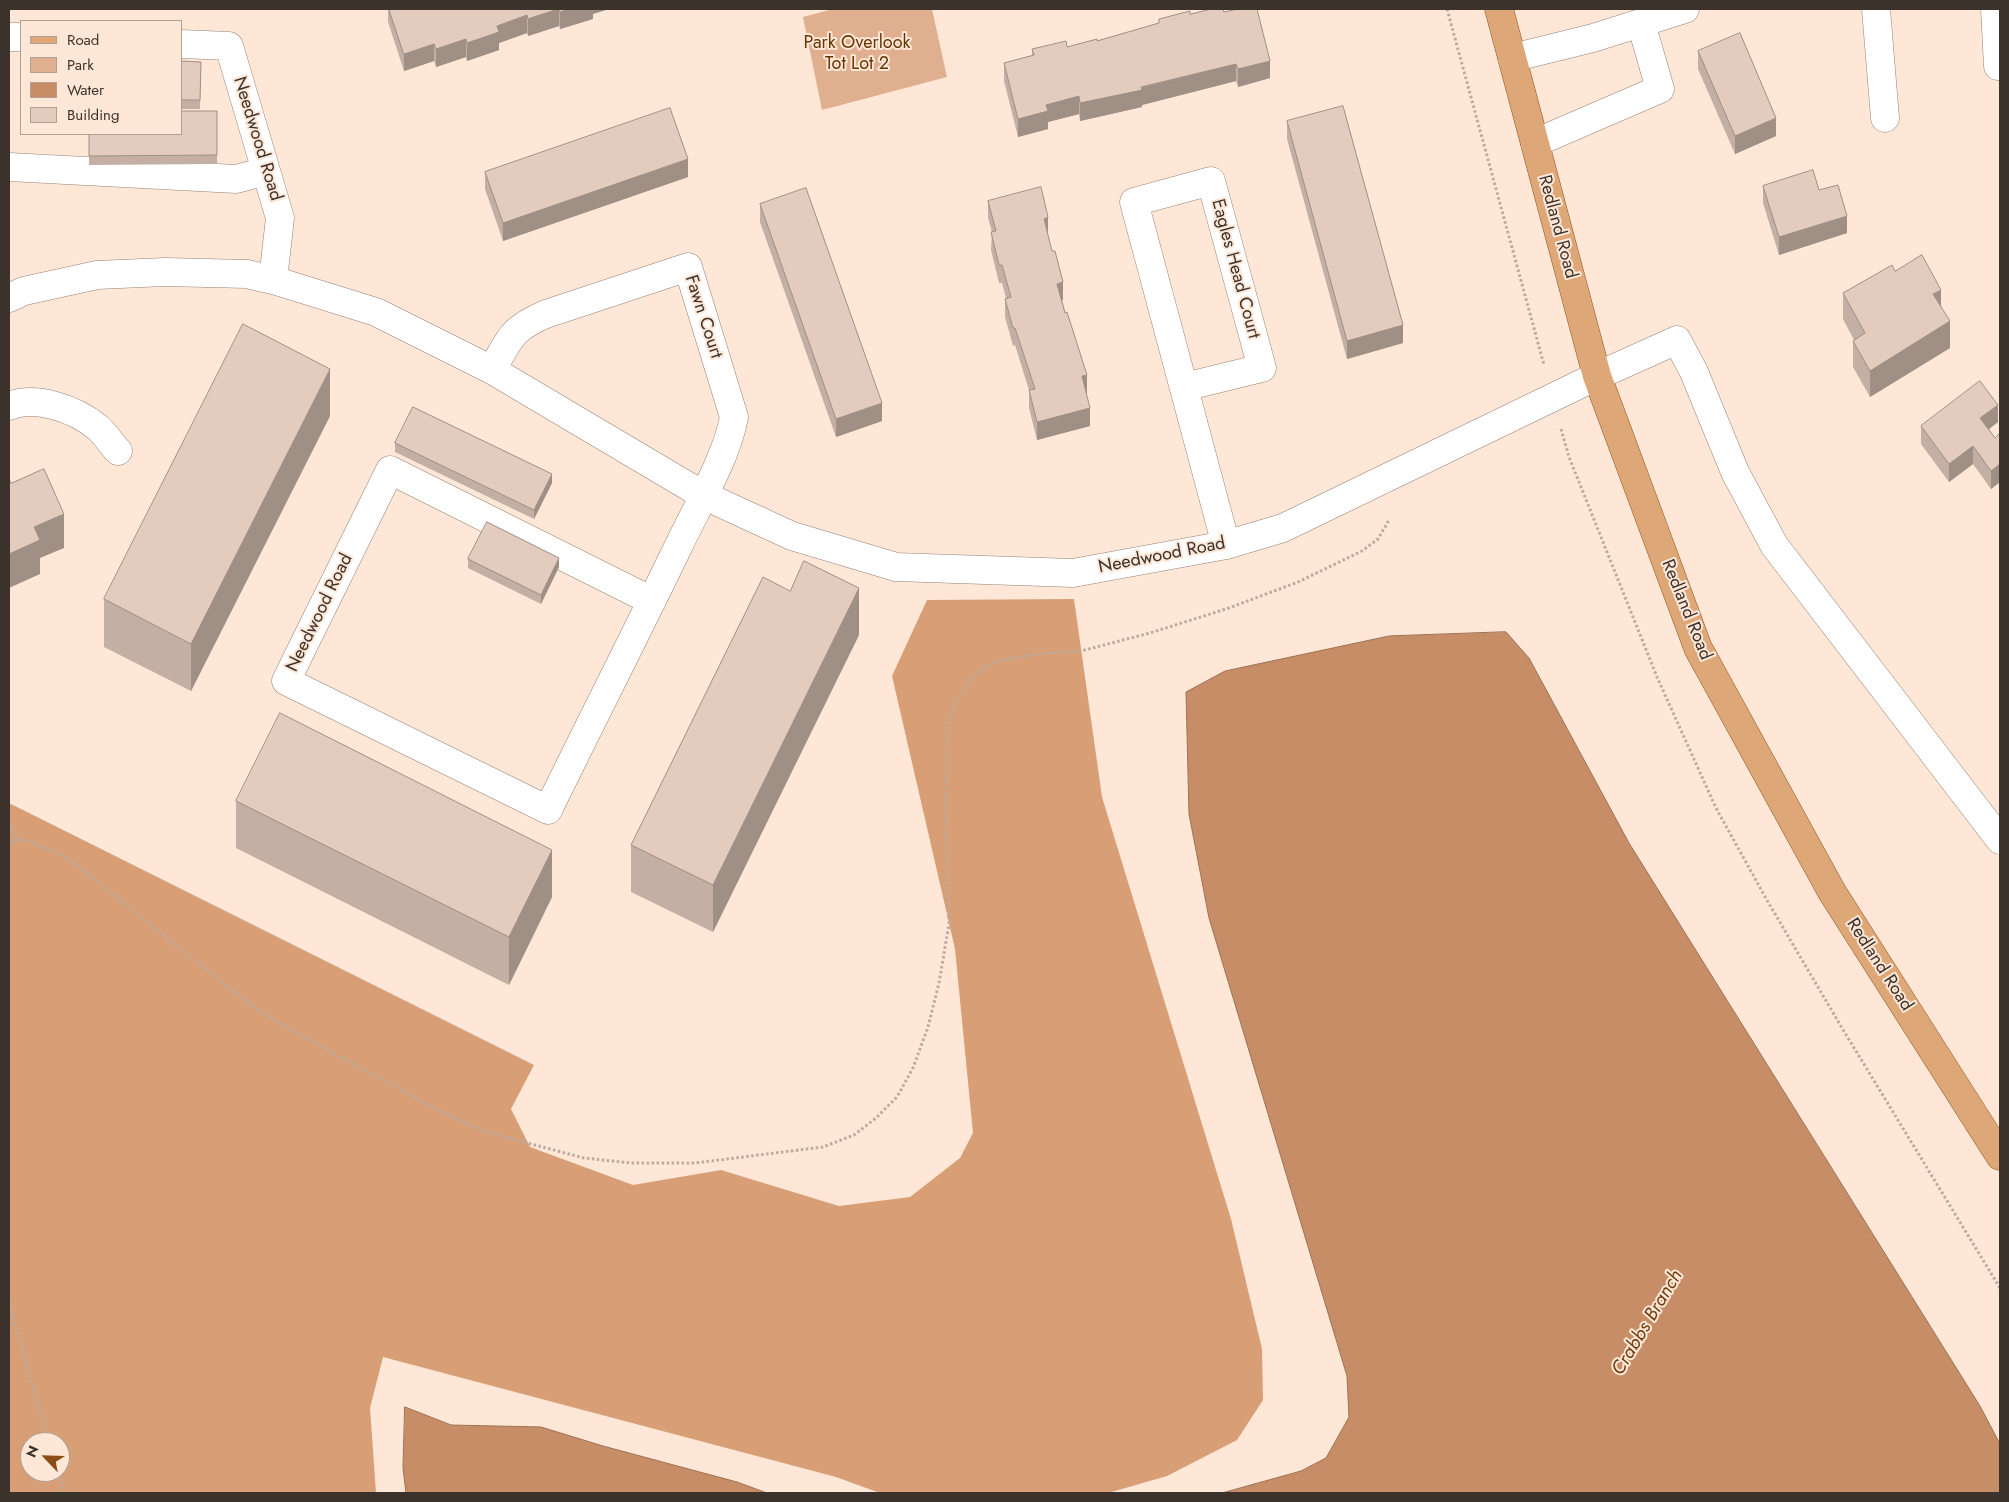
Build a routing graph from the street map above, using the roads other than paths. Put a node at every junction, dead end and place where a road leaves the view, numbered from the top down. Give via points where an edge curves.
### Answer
1 (1499, 9) edge
2 (1685, 9) edge
3 (1876, 9) edge
4 (1995, 9) edge
5 (1641, 23) junction
6 (182, 44) edge
7 (1512, 58) junction
8 (2000, 66) edge
9 (1885, 118) dead end
10 (1535, 144) junction
11 (9, 167) edge
12 (266, 171) junction
13 (274, 280) junction
14 (9, 298) edge
15 (492, 370) junction
16 (1597, 376) junction
17 (1184, 387) junction
18 (9, 406) edge
19 (118, 451) dead end
20 (703, 495) junction
21 (1226, 545) junction
22 (652, 600) junction
23 (2000, 840) edge
24 (2000, 1156) edge

1 - 7 main road, Redland Road
2 - 5 street
3 - 9 street
4 - 8 street
5 - 7 street
5 - 10 street via 1660,89
6 - 12 street, Needwood Road via 229,46
7 - 10 main road, Redland Road
10 - 16 main road, Redland Road
11 - 12 street via 236,179
12 - 13 street, Needwood Road via 280,218
13 - 14 street, Needwood Road via 238,274 165,272 97,275 24,291
13 - 15 street, Needwood Road via 376,312
15 - 20 street, Needwood Road
15 - 20 street, Fawn Court via 514,332 526,322 688,267 734,417 731,436
16 - 21 street, Needwood Road via 1283,528
16 - 23 street, Needwood Road via 1677,340 1694,372 1735,472 1774,545
16 - 24 main road, Redland Road via 1698,648 1832,892
17 - 17 street, Eagles Head Court via 1134,202 1211,181 1262,368
17 - 21 street, Eagles Head Court
18 - 19 street via 18,402 44,404 71,412 98,427
20 - 21 street, Needwood Road via 792,536 896,567 1073,573
20 - 22 street, Needwood Road
22 - 22 street, Needwood Road via 548,810 286,681 390,470

